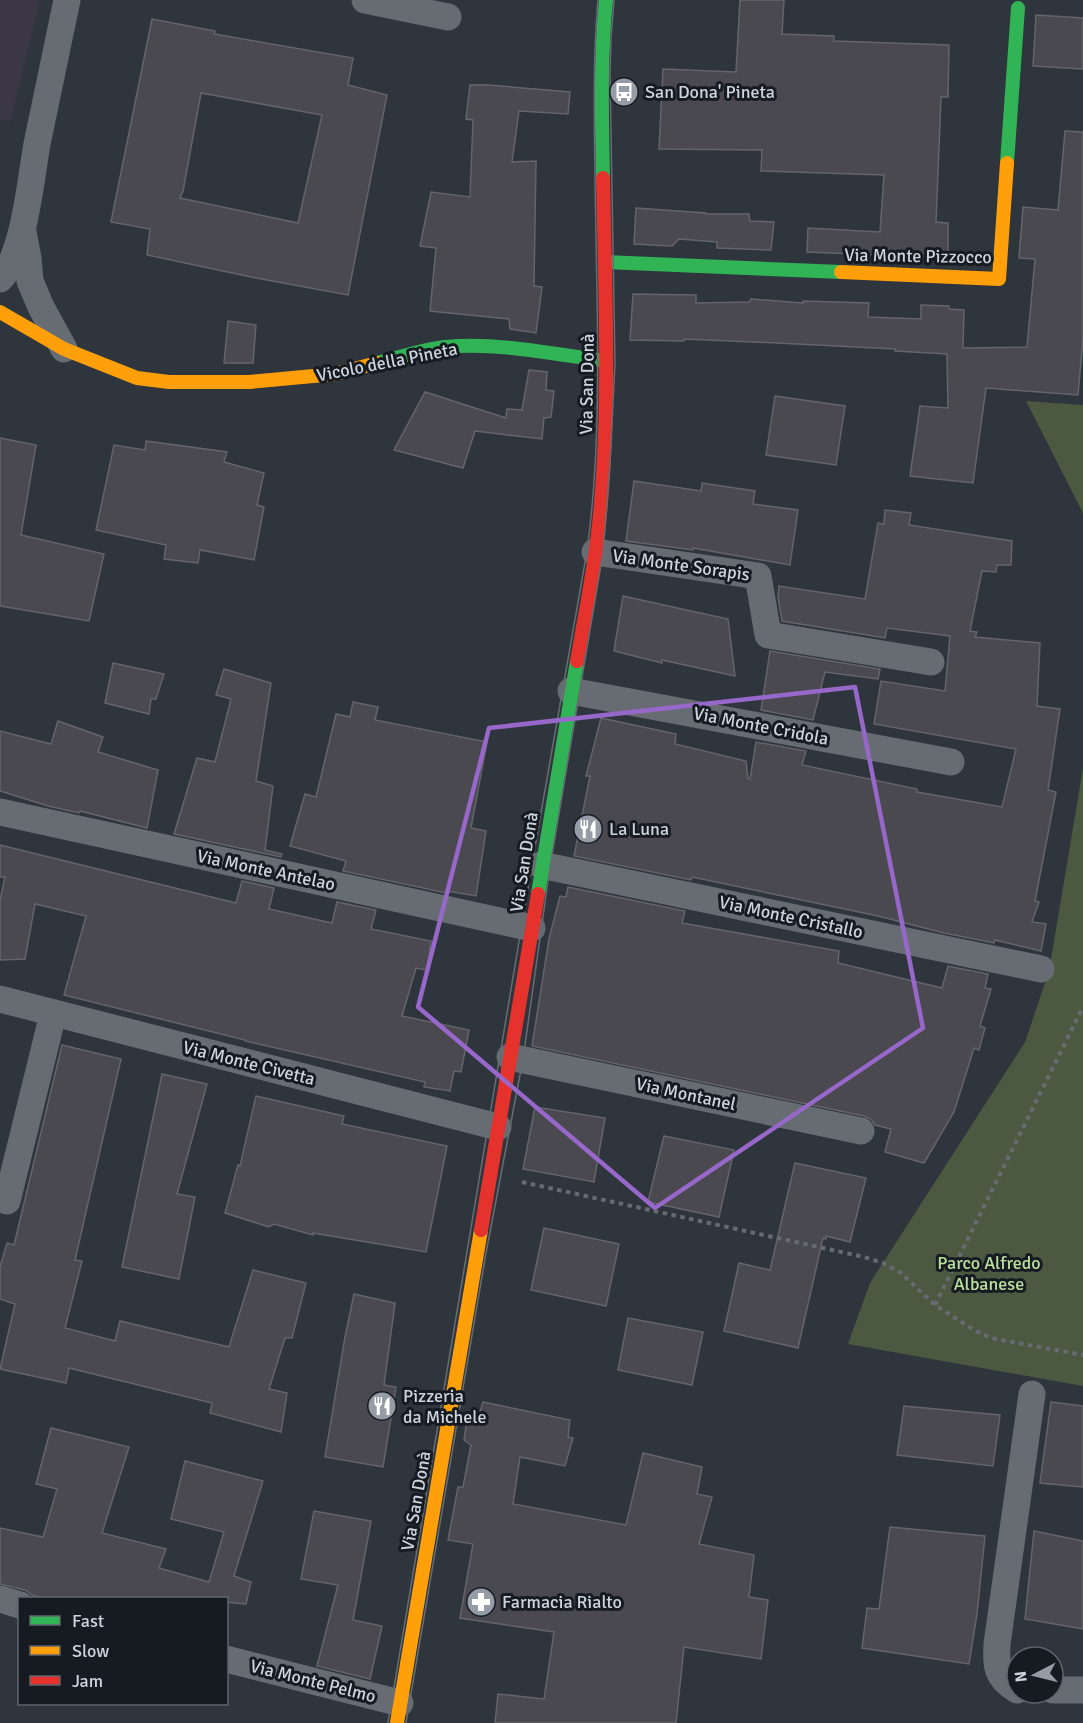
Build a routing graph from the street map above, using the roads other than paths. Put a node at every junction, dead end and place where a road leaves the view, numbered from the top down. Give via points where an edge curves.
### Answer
1 (67, 0) edge
2 (366, 0) edge
3 (606, 0) edge
4 (1018, 8) dead end
5 (434, 10) edge
6 (22, 228) junction
7 (605, 262) junction
8 (0, 279) edge
9 (0, 312) edge
10 (64, 349) junction
11 (606, 361) junction
12 (595, 552) junction
13 (931, 662) dead end
14 (571, 691) junction
15 (951, 762) dead end
16 (0, 812) edge
17 (541, 866) junction
18 (532, 928) junction
19 (1041, 969) dead end
20 (0, 999) edge
21 (53, 1014) junction
22 (510, 1057) junction
23 (498, 1127) junction
24 (861, 1131) dead end
25 (7, 1201) dead end
26 (1032, 1394) dead end
27 (0, 1599) edge
28 (18, 1604) edge
29 (228, 1660) edge
30 (1005, 1683) edge
31 (1065, 1690) edge
32 (1083, 1690) edge
33 (398, 1713) edge

1 - 6 street
2 - 5 street
3 - 7 street, Via San Donà via 602,39
4 - 7 street, Via Monte Pizzocco via 999,279
6 - 8 street via 13,258
6 - 10 street via 30,281
7 - 11 street, Via San Donà
9 - 10 street, Vicolo della Pineta
10 - 11 street, Vicolo della Pineta via 137,378 208,383 335,374 443,347 508,348
11 - 12 street, Via San Donà via 601,504
12 - 13 street, Via Monte Sorapis via 758,576 768,635
12 - 14 street, Via San Donà
14 - 15 street, Via Monte Cridola
14 - 17 street, Via San Donà
16 - 18 street, Via Monte Antelao
17 - 18 street, Via San Donà
17 - 19 street, Via Monte Cristallo
18 - 22 street, Via San Donà
20 - 21 street, Via Monte Civetta
21 - 23 street, Via Monte Civetta
21 - 25 street
22 - 23 street, Via San Donà
22 - 24 street, Via Montanel
23 - 33 street, Via San Donà
26 - 30 street via 997,1644 996,1667
27 - 28 street
29 - 33 street, Via Monte Pelmo
31 - 32 street

